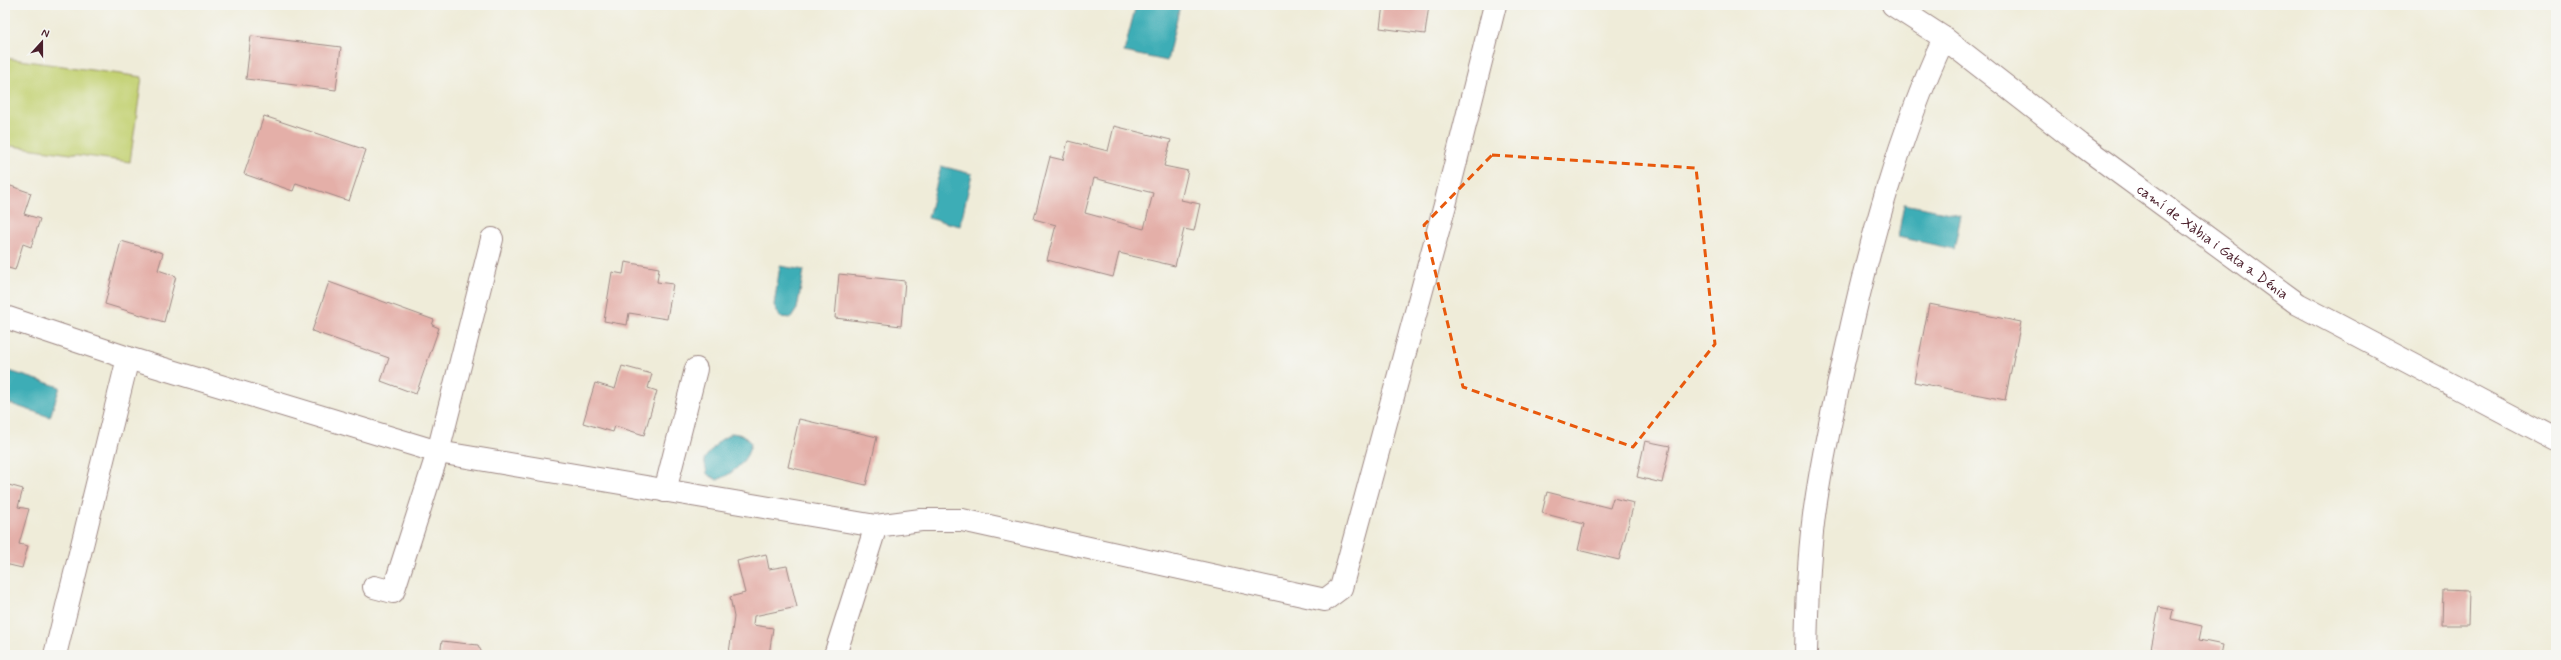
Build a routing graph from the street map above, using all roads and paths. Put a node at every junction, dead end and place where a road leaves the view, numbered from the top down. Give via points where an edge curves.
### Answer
1 (1495, 5) edge
2 (1893, 5) edge
3 (1944, 38) junction
4 (492, 238) dead end
5 (5, 317) edge
6 (128, 358) junction
7 (696, 369) dead end
8 (2556, 440) edge
9 (438, 452) junction
10 (665, 491) junction
11 (876, 526) junction
12 (374, 587) dead end
13 (55, 655) edge
14 (835, 655) edge
15 (1806, 655) edge

1 - 11 street via 1445,205 1341,588 1325,600 962,520 921,520
2 - 3 street, camí de Xàbia i Gata a Dénia
3 - 8 street, camí de Xàbia i Gata a Dénia via 2080,144 2298,304
3 - 15 street via 1926,78 1884,196 1863,272 1814,513
4 - 9 street
5 - 6 street
6 - 9 street
6 - 13 street
7 - 10 street
9 - 10 street
9 - 12 street via 393,592
10 - 11 street
11 - 14 street

